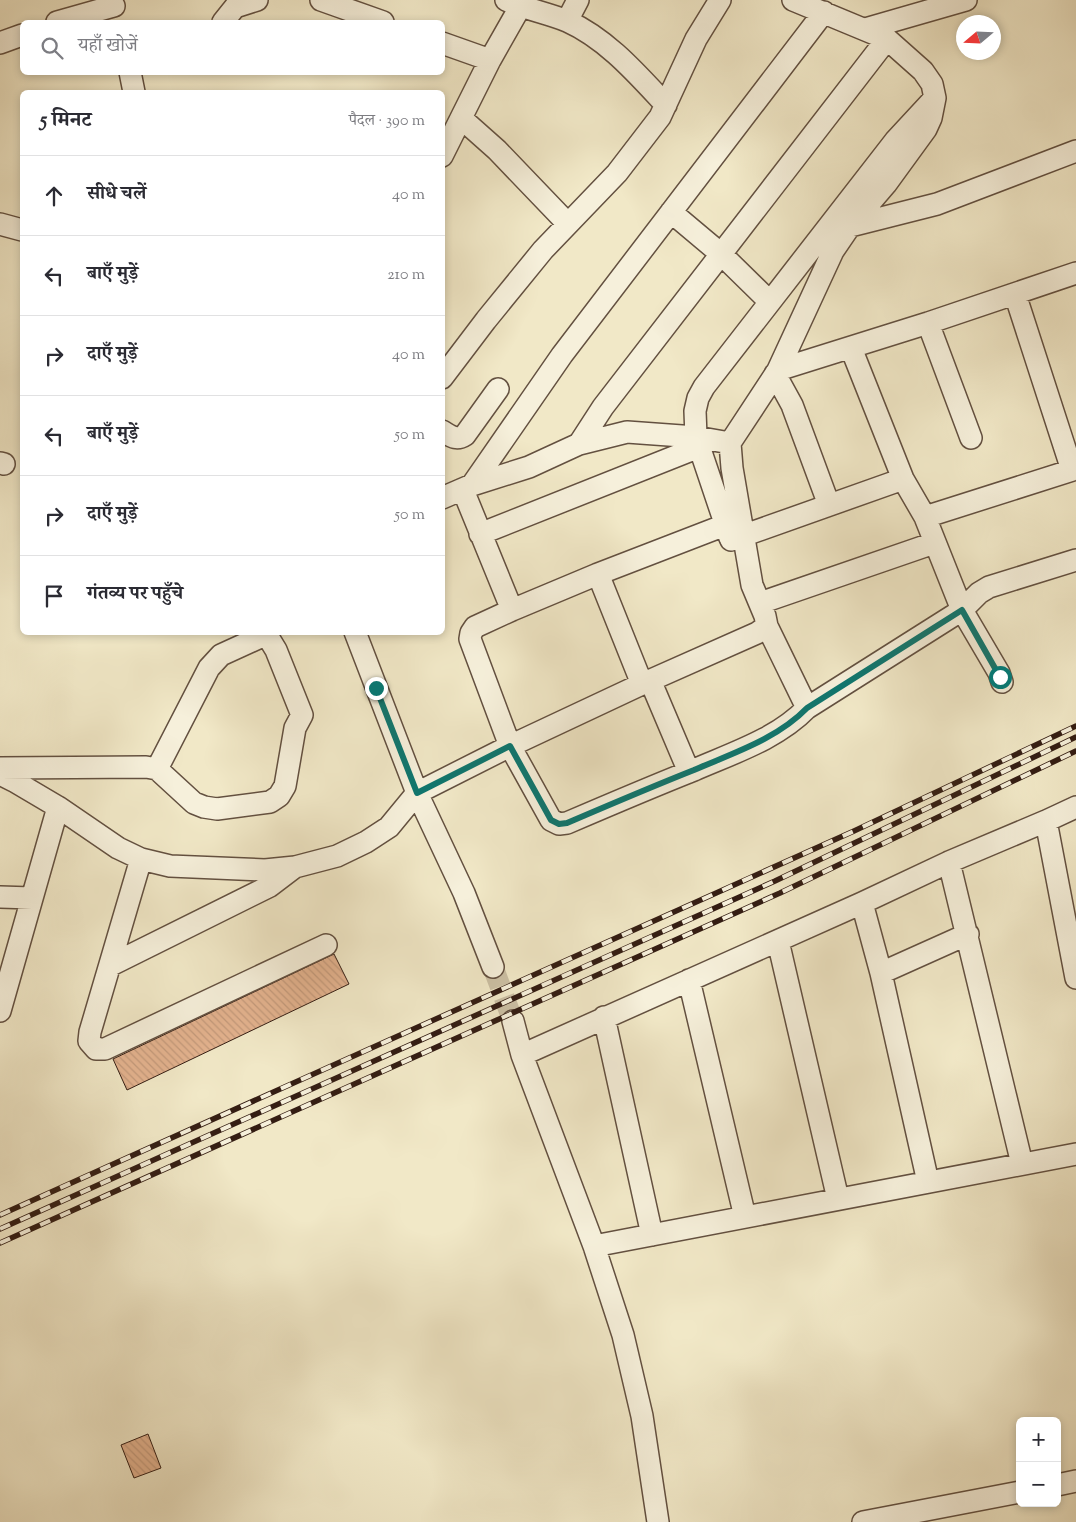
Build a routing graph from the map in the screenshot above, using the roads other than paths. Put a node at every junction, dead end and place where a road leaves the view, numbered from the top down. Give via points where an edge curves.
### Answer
1 (257, 0) edge
2 (321, 0) edge
3 (578, 0) edge
4 (720, 0) edge
5 (793, 0) edge
6 (966, 0) edge
7 (517, 2) edge
8 (115, 9) edge
9 (824, 12) junction
10 (66, 20) edge
11 (225, 20) edge
12 (377, 20) edge
13 (567, 21) junction
14 (865, 29) junction
15 (20, 36) edge
16 (887, 39) junction
17 (0, 43) edge
18 (445, 44) edge
19 (490, 60) junction
20 (131, 75) edge
21 (134, 90) edge
22 (935, 98) junction
23 (666, 105) junction
24 (461, 118) junction
25 (445, 150) edge
26 (1076, 151) edge
27 (671, 212) junction
28 (567, 223) junction
29 (0, 224) edge
30 (850, 226) junction
31 (20, 229) edge
32 (721, 254) junction
33 (1076, 273) edge
34 (1015, 294) junction
35 (770, 302) junction
36 (928, 323) junction
37 (850, 348) junction
38 (776, 372) junction
39 (445, 374) edge
40 (498, 389) dead end
41 (445, 433) edge
42 (971, 438) dead end
43 (697, 442) junction
44 (730, 443) junction
45 (579, 444) junction
46 (1074, 469) edge
47 (903, 479) junction
48 (467, 487) junction
49 (445, 497) edge
50 (830, 506) junction
51 (925, 517) junction
52 (733, 533) junction
53 (480, 534) junction
54 (934, 543) junction
55 (1076, 560) edge
56 (598, 574) junction
57 (756, 594) junction
58 (512, 610) junction
59 (962, 610) junction
60 (767, 626) junction
61 (262, 635) edge
62 (267, 635) edge
63 (356, 635) edge
64 (646, 682) junction
65 (1002, 682) dead end
66 (807, 708) junction
67 (510, 746) junction
68 (0, 768) edge
69 (158, 768) junction
70 (689, 772) junction
71 (0, 774) edge
72 (417, 793) junction
73 (58, 807) junction
74 (1076, 807) edge
75 (1046, 821) junction
76 (141, 859) junction
77 (949, 862) junction
78 (295, 867) junction
79 (0, 897) edge
80 (32, 898) junction
81 (862, 904) junction
82 (968, 934) junction
83 (778, 941) junction
84 (326, 945) dead end
85 (111, 965) junction
86 (493, 967) tunnel mouth
87 (881, 973) junction
88 (1076, 978) edge
89 (689, 980) junction
90 (0, 1011) edge
91 (604, 1017) junction
92 (513, 1022) tunnel mouth
93 (522, 1055) junction
94 (1076, 1154) edge
95 (1022, 1164) junction
96 (928, 1182) junction
97 (838, 1199) junction
98 (745, 1217) junction
99 (652, 1235) junction
100 (594, 1246) junction
101 (1076, 1481) edge
102 (1061, 1484) edge
103 (1016, 1493) edge
104 (658, 1522) edge
105 (863, 1522) edge

1 - 11 street via 235,7
2 - 12 street
3 - 13 street
4 - 23 street via 696,39
5 - 9 street
6 - 14 street
7 - 13 street
7 - 19 street
8 - 10 street
9 - 14 street
9 - 27 street
13 - 23 street via 634,70
14 - 16 street
15 - 17 street
16 - 22 street via 923,71 932,84
16 - 32 street
18 - 19 street
19 - 24 street
20 - 21 street
22 - 30 street via 926,129
22 - 35 street via 895,141
23 - 28 street via 617,173
24 - 25 street
24 - 28 street via 497,150
26 - 30 street via 937,204
27 - 32 street
27 - 48 street
28 - 39 street
29 - 31 street
30 - 38 street via 833,251
32 - 35 street
32 - 45 street via 603,407
33 - 34 street
34 - 36 street
34 - 46 street
35 - 43 street via 698,398 695,411
36 - 37 street
36 - 42 street
37 - 38 street
37 - 47 street
38 - 44 street
38 - 50 street via 792,405
40 - 41 street via 465,435 454,438
43 - 44 street
43 - 45 street via 626,432
43 - 52 street
43 - 53 street
44 - 52 street
45 - 48 street via 529,467
46 - 51 street
47 - 50 street
47 - 51 street
48 - 49 street
48 - 53 street
50 - 52 street
51 - 54 street
52 - 56 street
52 - 57 street
53 - 58 street
54 - 57 street
54 - 59 street
55 - 59 street via 989,587
56 - 58 street
56 - 64 street
57 - 60 street
58 - 67 street via 475,627 470,639
59 - 65 street
59 - 66 street
60 - 64 street
60 - 66 street
61 - 69 street via 214,661
62 - 69 street via 302,715 295,728 286,786 279,796 270,802 204,808 194,803
63 - 72 street
64 - 67 street
64 - 70 street
66 - 70 street via 783,730
67 - 70 street via 551,820 559,824
67 - 72 street
68 - 69 street
71 - 73 street
72 - 78 street via 389,826 366,842 337,856
72 - 86 street via 464,893
73 - 76 street via 118,848
73 - 80 street
74 - 75 street
75 - 77 street
75 - 88 street
76 - 78 street via 170,866 265,870
76 - 85 street
77 - 81 street
77 - 82 street
78 - 85 street via 270,886
79 - 80 street
80 - 90 street
81 - 83 street
81 - 87 street
82 - 87 street
82 - 95 street
83 - 89 street
83 - 97 street
84 - 85 street via 105,1050 96,1049 89,1041 90,1032
87 - 96 street
89 - 91 street
89 - 98 street
91 - 93 street
91 - 99 street
92 - 93 street
93 - 100 street
94 - 95 street
95 - 96 street
96 - 97 street
97 - 98 street
98 - 99 street
99 - 100 street
100 - 104 street via 634,1374
101 - 102 street
103 - 105 street

